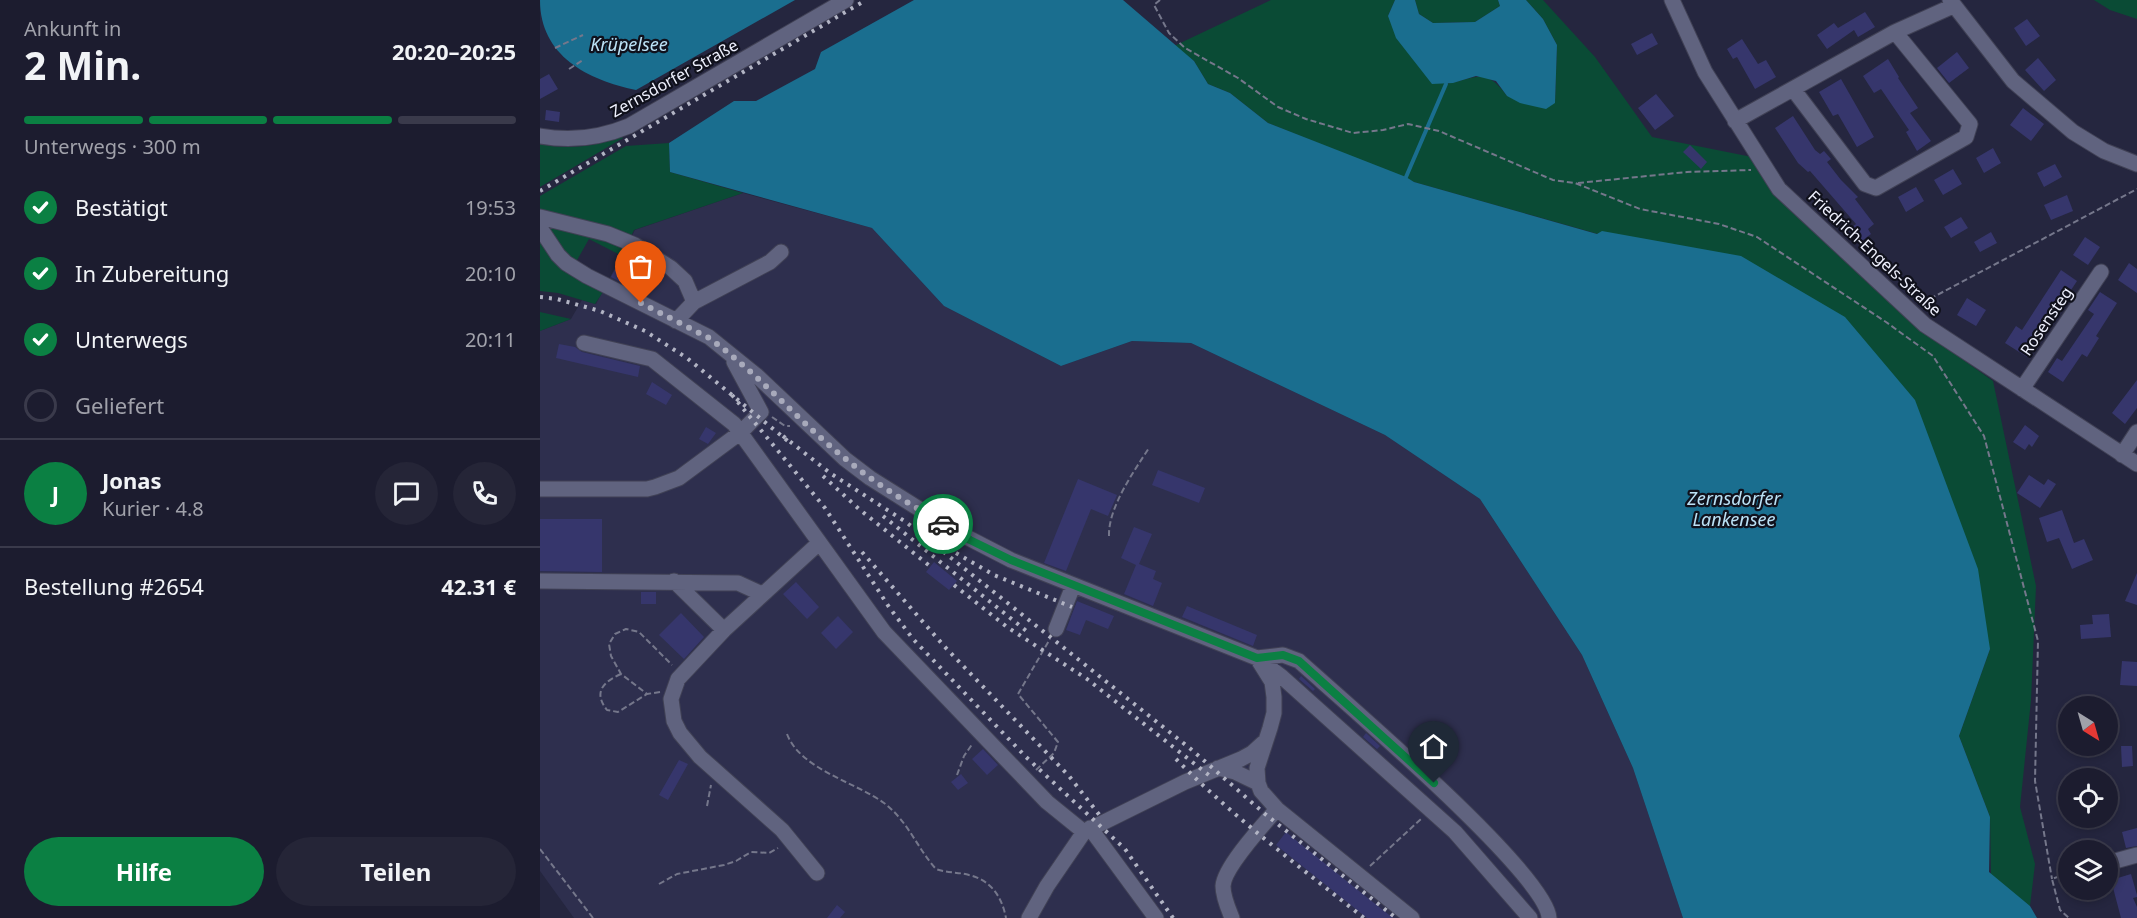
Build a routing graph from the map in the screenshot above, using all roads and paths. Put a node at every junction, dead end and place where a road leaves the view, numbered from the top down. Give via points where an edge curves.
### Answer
1 (846, 0) edge
2 (1160, 0) edge
3 (1672, 0) edge
4 (1951, 3) edge
5 (1895, 32) junction
6 (583, 35) dead end
7 (555, 48) dead end
8 (583, 60) dead end
9 (569, 69) dead end
10 (1793, 89) junction
11 (1736, 121) junction
12 (540, 136) edge
13 (2137, 165) edge
14 (1766, 169) junction
15 (1575, 183) junction
16 (2137, 189) edge
17 (540, 217) edge
18 (540, 228) edge
19 (781, 252) dead end
20 (2101, 272) dead end
21 (694, 302) junction
22 (1912, 314) junction
23 (676, 321) junction
24 (584, 343) dead end
25 (729, 352) junction
26 (2022, 390) junction
27 (761, 412) junction
28 (805, 422) junction
29 (741, 432) junction
30 (2137, 432) edge
31 (1149, 448) dead end
32 (2122, 454) junction
33 (2137, 465) edge
34 (540, 489) edge
35 (1109, 536) dead end
36 (819, 543) junction
37 (540, 581) edge
38 (674, 581) junction
39 (1073, 586) junction
40 (762, 594) junction
41 (1056, 628) joint
42 (724, 630) junction
43 (1257, 658) junction
44 (621, 674) junction
45 (682, 675) junction
46 (675, 689) junction
47 (647, 694) junction
48 (787, 734) dead end
49 (982, 734) junction
50 (1265, 741) junction
51 (1218, 768) junction
52 (957, 775) dead end
53 (1025, 779) junction
54 (1258, 783) junction
55 (1277, 809) junction
56 (1431, 811) junction
57 (1087, 830) junction
58 (789, 839) junction
59 (540, 849) edge
60 (2137, 855) edge
61 (2118, 860) edge
62 (817, 873) dead end
63 (1359, 875) junction
64 (2058, 877) edge
65 (2052, 879) junction
66 (659, 884) dead end
67 (593, 918) edge
68 (1006, 918) edge
69 (1029, 918) edge
70 (1156, 918) edge
71 (1232, 918) edge
72 (1413, 918) edge
73 (1530, 918) edge
74 (1549, 918) edge
75 (2069, 918) edge

1 - 12 street, Zernsdorfer Straße via 616,132 585,139
2 - 15 path via 1154,5 1169,33 1185,48 1238,78 1278,107 1353,133 1407,124 1439,131 1553,180
3 - 11 street, Friedrich-Engels-Straße via 1705,72
4 - 5 street
4 - 13 street via 2013,81 2073,132
5 - 10 street
5 - 10 street via 1970,124 1966,137 1876,188 1865,184
6 - 7 path
8 - 9 path
10 - 11 street
11 - 14 street, Friedrich-Engels-Straße
14 - 15 path
14 - 22 street, Friedrich-Engels-Straße via 1779,189
15 - 65 path via 1640,209 1719,224 1757,237 1933,356 1983,436 2038,641 2035,781
16 - 22 path via 1921,304
17 - 21 street via 608,234 634,245 685,281
18 - 23 street via 558,255 575,269
19 - 21 street via 770,262
20 - 26 street, Rosensteg
21 - 23 street
22 - 26 street, Friedrich-Engels-Straße
23 - 25 street
24 - 29 street via 652,359
25 - 27 street
25 - 28 street
26 - 32 street, Friedrich-Engels-Straße
27 - 28 path via 785,426
27 - 29 street
28 - 39 street via 870,478 951,529 990,551
29 - 34 street via 678,478 655,487
29 - 36 street
30 - 32 street
31 - 35 path via 1122,494
32 - 33 street, Friedrich-Engels-Straße
36 - 40 street
36 - 49 street via 884,632
37 - 38 street
38 - 40 street via 738,583
38 - 42 street
39 - 41 street
39 - 43 street
40 - 42 street
41 - 53 path via 1018,694 1058,742 1054,753
42 - 45 street
43 - 50 street via 1272,682 1274,697 1274,713
43 - 56 street
43 - 74 street via 1283,655 1299,661 1481,827 1543,900
44 - 45 path via 609,644 615,634 626,629 639,632
44 - 47 path
44 - 47 path via 603,685 599,693 607,710 618,712
45 - 46 street
46 - 47 path
46 - 58 street via 672,710 680,733 700,757
48 - 68 path via 810,762 885,804 904,823 936,868 987,883 999,895
49 - 52 path via 964,756
49 - 53 street
50 - 51 street via 1252,753
50 - 54 street via 1257,768
51 - 54 street
51 - 57 street
53 - 57 street via 1060,814
54 - 55 street
55 - 63 street
55 - 71 street via 1234,861 1225,879 1225,899
56 - 63 path
56 - 73 street via 1455,832
57 - 69 street
57 - 70 street
58 - 62 street
58 - 66 path via 769,853 751,852 724,865 677,874
59 - 67 path
60 - 61 street
63 - 72 street
64 - 65 path
65 - 75 path via 2060,910

